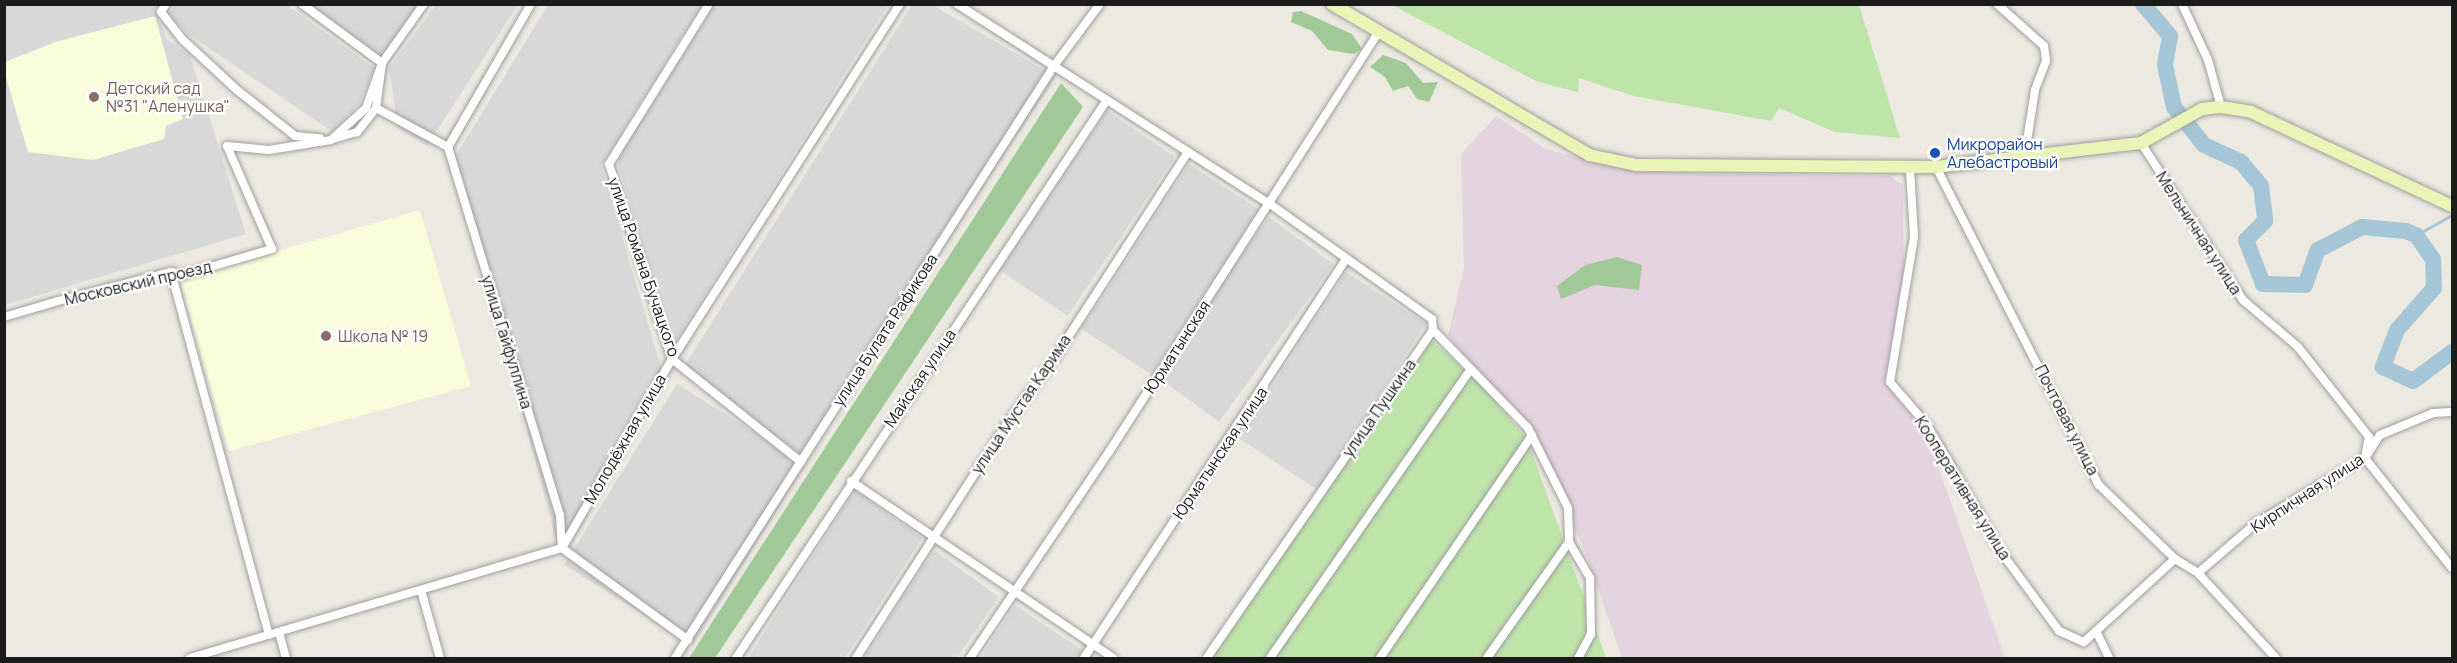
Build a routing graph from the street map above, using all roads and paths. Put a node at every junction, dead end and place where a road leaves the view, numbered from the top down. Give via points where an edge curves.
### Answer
1 (166, 4) edge
2 (302, 4) edge
3 (424, 4) edge
4 (531, 4) edge
5 (709, 4) edge
6 (900, 4) edge
7 (957, 4) edge
8 (1100, 4) edge
9 (1332, 4) edge
10 (1997, 4) edge
11 (2182, 4) edge
12 (1379, 32) junction
13 (382, 63) junction
14 (1054, 66) junction
15 (1107, 100) junction
16 (2221, 106) junction
17 (376, 108) junction
18 (331, 140) junction
19 (2142, 143) junction
20 (448, 147) junction
21 (1188, 152) junction
22 (2029, 156) junction
23 (1936, 167) junction
24 (1910, 169) junction
25 (1270, 204) junction
26 (2452, 206) edge
27 (1346, 260) junction
28 (171, 272) junction
29 (4, 317) edge
30 (1433, 330) junction
31 (672, 359) junction
32 (1472, 369) junction
33 (2452, 412) edge
34 (1532, 435) junction
35 (2365, 458) junction
36 (801, 462) junction
37 (851, 481) junction
38 (933, 535) junction
39 (1569, 542) junction
40 (562, 548) junction
41 (2175, 559) junction
42 (2452, 568) edge
43 (2198, 573) junction
44 (421, 590) junction
45 (1014, 594) junction
46 (279, 632) junction
47 (2097, 633) junction
48 (269, 635) junction
49 (688, 640) junction
50 (1093, 645) junction
51 (190, 658) edge
52 (286, 658) edge
53 (440, 658) edge
54 (675, 658) edge
55 (736, 658) edge
56 (856, 658) edge
57 (970, 658) edge
58 (1084, 658) edge
59 (1113, 658) edge
60 (1207, 658) edge
61 (1270, 658) edge
62 (1380, 658) edge
63 (1487, 658) edge
64 (1578, 658) edge
65 (2109, 658) edge
66 (2276, 658) edge

1 - 18 street via 160,12 183,40 237,90 294,136
2 - 13 street
3 - 13 street
4 - 20 street
5 - 31 street, улица Романа Бучацкого via 609,164
6 - 31 street, Молодёжная улица
7 - 14 street
8 - 14 street, улица Булата Рафикова
9 - 12 street
10 - 22 street via 2044,46 2046,61 2035,90 2027,141
11 - 16 street via 2208,60
12 - 24 street via 1589,155 1637,165
12 - 25 street, Юрматынская
13 - 17 street
13 - 18 street via 366,108
14 - 15 street
14 - 36 street, улица Булата Рафикова
15 - 21 street
15 - 37 street, Майская улица
16 - 19 street via 2202,109
16 - 26 street via 2251,112
17 - 18 street via 357,132
17 - 20 street
18 - 28 street, Московский проезд via 269,150 227,146 272,249 183,275
19 - 22 street
19 - 35 street, Мельничная улица via 2243,300 2298,347 2369,437
20 - 40 street, улица Гайфуллина via 560,516
21 - 25 street
21 - 38 street, улица Мустая Карима
22 - 23 street
23 - 24 street
23 - 41 street, Почтовая улица via 2099,485
24 - 47 street, Кооперативная улица via 1914,237 1890,382 1927,425 2004,556 2060,631 2084,642
25 - 27 street
25 - 45 street, Юрматынская
27 - 30 street via 1432,319
27 - 50 street, Юрматынская улица
28 - 29 street, Московский проезд
28 - 48 street
30 - 32 street
30 - 60 street, улица Пушкина
31 - 36 street, улица Романа Бучацкого
31 - 40 street, Молодёжная улица
32 - 34 street
32 - 61 street
33 - 35 street, Кирпичная улица via 2433,412 2380,435
34 - 39 street via 1568,508
34 - 62 street
35 - 42 street
35 - 43 street, Кирпичная улица via 2255,525
36 - 49 street, улица Булата Рафикова
37 - 38 street
37 - 55 street, Майская улица
38 - 45 street
38 - 56 street, улица Мустая Карима
39 - 63 street
39 - 64 street via 1590,578 1592,634
40 - 44 street
40 - 49 street
41 - 43 street, Почтовая улица
41 - 47 street
43 - 66 street, Почтовая улица
44 - 46 street
44 - 53 street
45 - 50 street
45 - 57 street, Юрматынская
46 - 48 street
46 - 52 street
47 - 65 street
48 - 51 street
49 - 54 street, улица Булата Рафикова
50 - 58 street, Юрматынская улица
50 - 59 street

